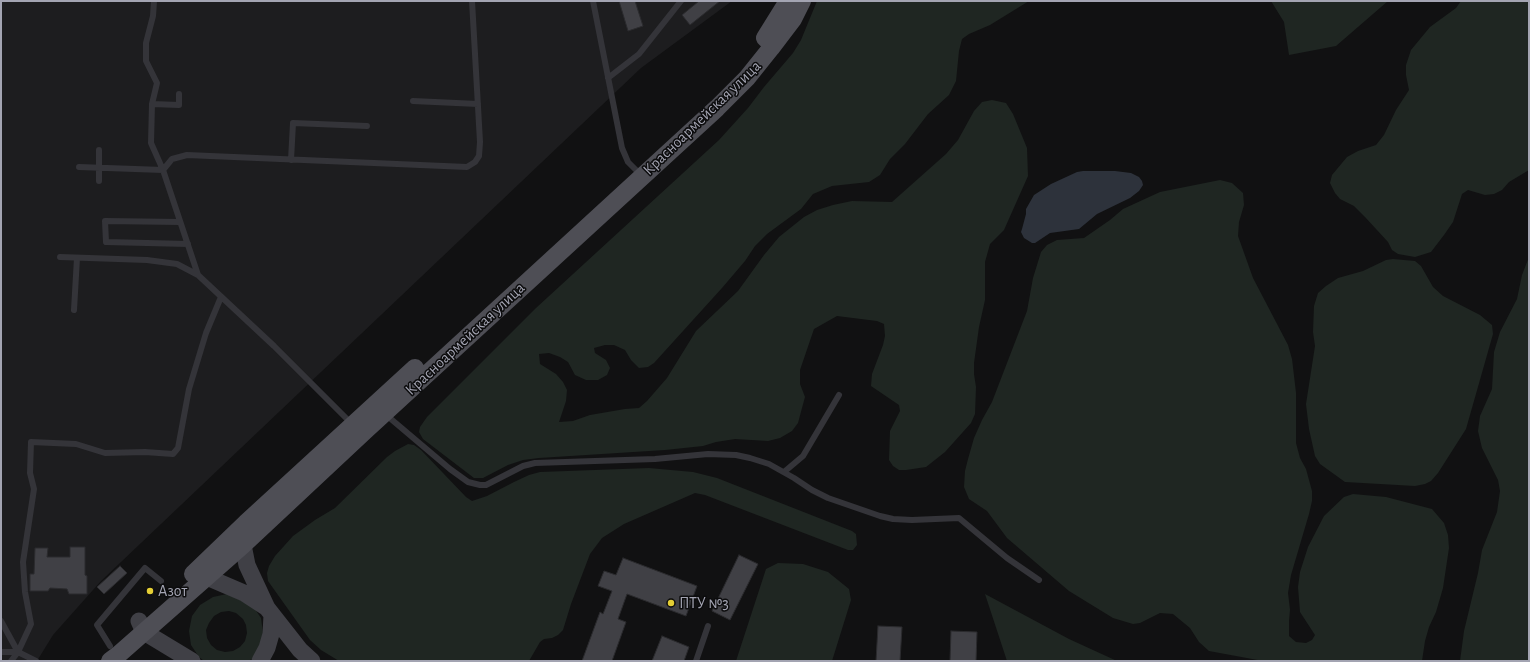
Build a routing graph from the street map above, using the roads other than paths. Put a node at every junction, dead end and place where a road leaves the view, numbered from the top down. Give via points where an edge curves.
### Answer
1 (154, 1) edge
2 (472, 1) edge
3 (593, 1) edge
4 (681, 1) edge
5 (788, 1) edge
6 (802, 1) edge
7 (608, 78) junction
8 (179, 94) dead end
9 (413, 101) dead end
10 (152, 104) junction
11 (478, 104) junction
12 (367, 126) dead end
13 (99, 150) dead end
14 (291, 160) junction
15 (79, 167) dead end
16 (99, 168) junction
17 (163, 170) junction
18 (638, 172) junction
19 (99, 181) dead end
20 (180, 222) junction
21 (188, 244) junction
22 (60, 257) dead end
23 (77, 258) junction
24 (198, 275) junction
25 (221, 297) junction
26 (74, 310) dead end
27 (839, 395) dead end
28 (384, 413) junction
29 (358, 425) junction
30 (784, 472) junction
31 (243, 545) junction
32 (201, 575) junction
33 (1039, 580) dead end
34 (161, 582) dead end
35 (269, 612) junction
36 (1, 622) edge
37 (708, 626) dead end
38 (142, 627) junction
39 (1, 652) edge
40 (18, 652) junction
41 (110, 654) edge
42 (11, 661) edge
43 (36, 661) edge
44 (99, 661) edge
45 (192, 661) edge
46 (260, 661) edge
47 (312, 661) edge
48 (696, 661) edge

1 - 10 lane via 146,43 146,61 157,83
2 - 11 lane
3 - 7 lane
4 - 7 lane via 639,54
5 - 18 main road, Красноармейская улица via 769,32 739,69
6 - 18 main road, Красноармейская улица via 793,19 747,78 717,108
7 - 18 lane via 622,148 628,162
8 - 10 lane via 179,105
9 - 11 lane
10 - 17 lane via 151,143
11 - 14 lane via 480,156 467,167
12 - 14 lane via 293,123
13 - 16 lane
14 - 17 lane via 187,155 172,159
15 - 16 lane
16 - 17 lane
16 - 19 lane
17 - 20 lane
18 - 28 main road, Красноармейская улица
18 - 29 main road, Красноармейская улица
20 - 21 lane
20 - 21 lane via 105,221 106,242
21 - 24 lane
22 - 23 lane
23 - 24 lane via 147,260 176,264
23 - 26 lane
24 - 25 lane
25 - 29 lane
25 - 40 lane via 206,333 189,389 178,448 173,454 105,453 76,444 31,442 30,473 34,489 23,562 31,624
27 - 30 lane via 803,456
28 - 29 main road, Красноармейская улица
28 - 30 lane via 450,469 468,482 480,485 486,485 523,466 535,463 655,459 708,454 750,458
29 - 31 main road, Красноармейская улица
29 - 32 main road, Красноармейская улица
30 - 33 lane via 828,498 880,516 912,520 960,518 1007,558
31 - 32 main road, Красноармейская улица
31 - 35 street via 247,565
32 - 35 street via 244,593
32 - 38 main road
34 - 41 lane via 145,568 97,625
35 - 46 street via 271,634
35 - 47 street
36 - 40 lane
37 - 48 lane
38 - 41 main road
38 - 45 street
39 - 40 lane
40 - 42 lane
40 - 43 lane
41 - 44 main road

